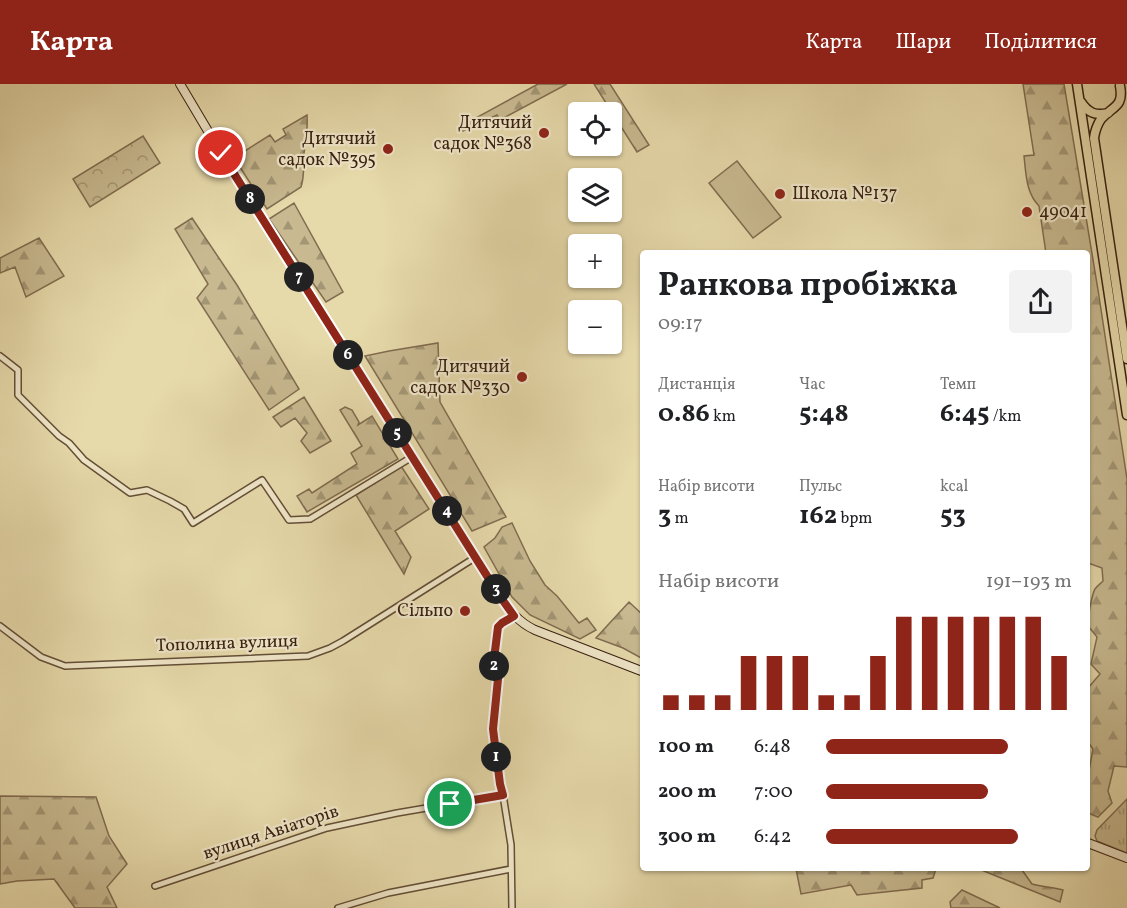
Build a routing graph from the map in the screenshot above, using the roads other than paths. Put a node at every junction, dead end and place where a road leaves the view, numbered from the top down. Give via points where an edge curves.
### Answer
1 (180, 84) edge
2 (1077, 84) edge
3 (1082, 84) edge
4 (1119, 85) edge
5 (1127, 95) edge
6 (1080, 98) junction
7 (1127, 109) edge
8 (1112, 111) junction
9 (1117, 323) junction
10 (0, 356) edge
11 (1127, 359) edge
12 (1127, 415) edge
13 (412, 457) junction
14 (476, 557) junction
15 (514, 616) junction
16 (0, 626) edge
17 (640, 670) edge
18 (503, 795) junction
19 (1090, 844) edge
20 (1127, 858) edge
21 (511, 869) junction
22 (155, 886) dead end
23 (338, 908) edge
24 (512, 908) edge

1 - 13 street
2 - 6 main road
3 - 6 main road
4 - 5 main road
4 - 8 main road via 1120,102
6 - 8 main road via 1092,113
6 - 9 main road
7 - 8 main road
8 - 9 main road via 1098,124 1094,138
9 - 11 main road
9 - 12 main road
10 - 13 street via 18,370 18,395 84,460 130,493 147,490 184,509 193,523 262,480 289,520 310,519
13 - 14 street
14 - 15 street
14 - 16 street, Тополина вулиця via 343,641 308,656 65,666 41,657
15 - 17 street via 535,630
15 - 18 street via 498,627 494,659 498,679 493,729
18 - 21 street
18 - 22 street, вулиця Авіаторів via 327,828
19 - 20 street
21 - 23 street via 388,893
21 - 24 street

